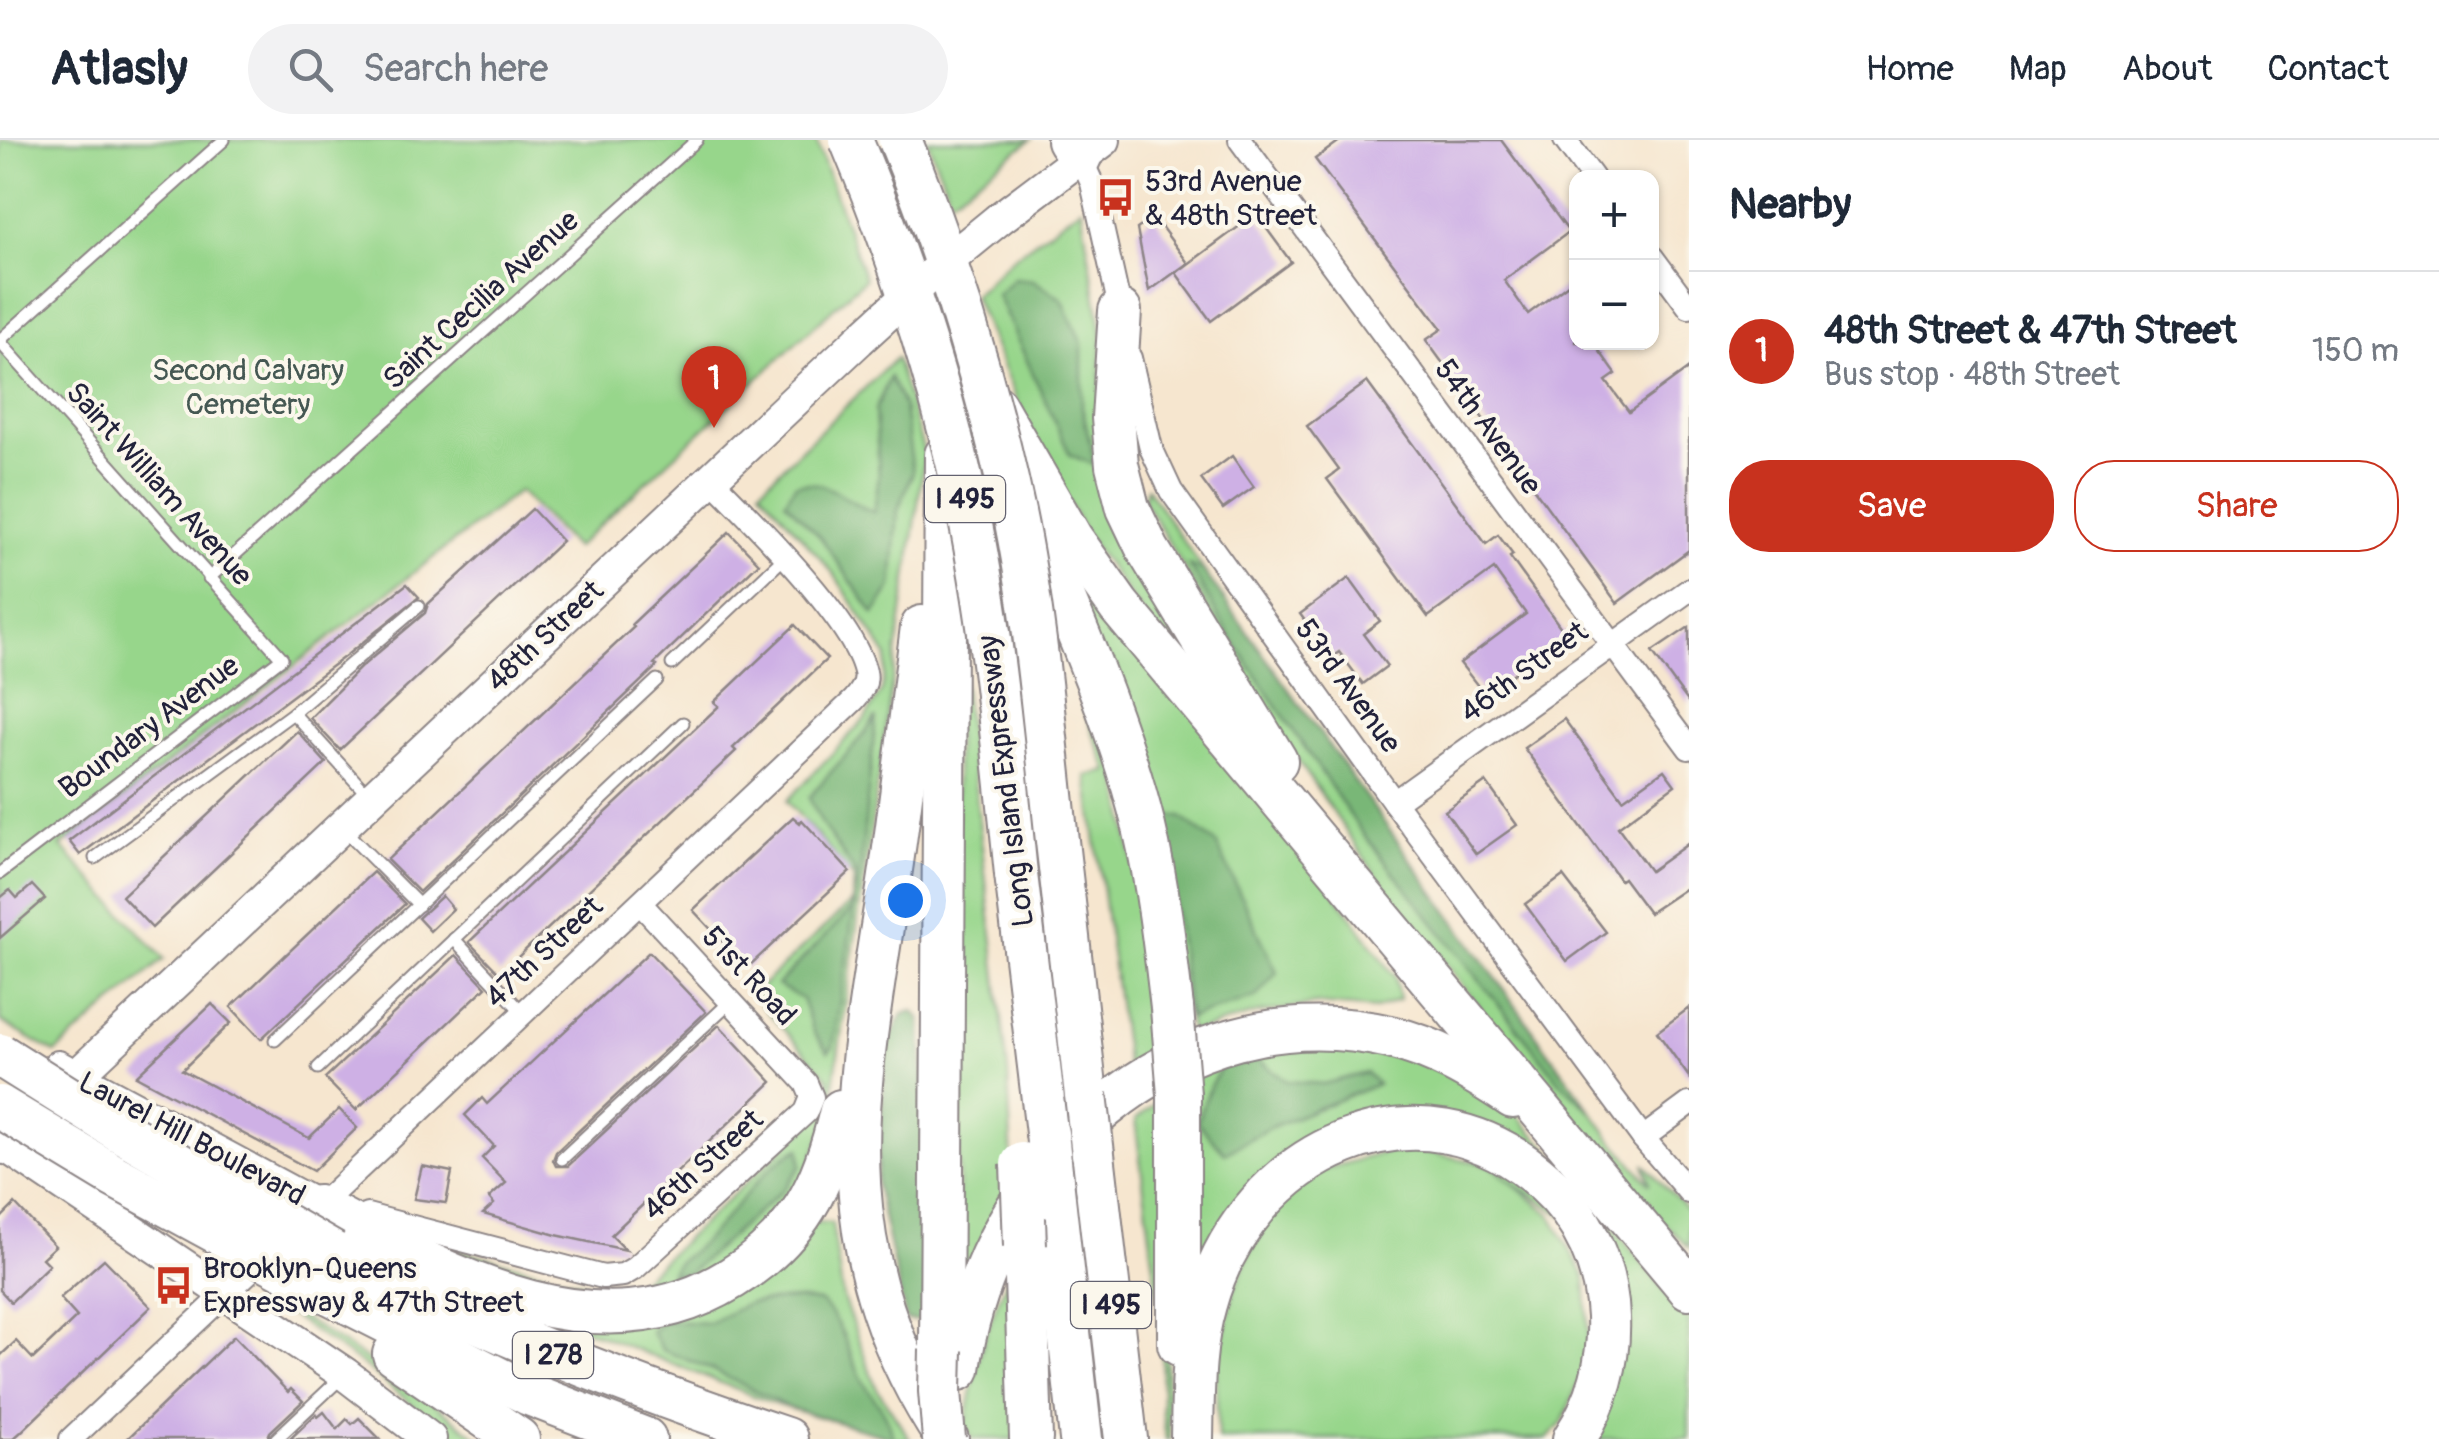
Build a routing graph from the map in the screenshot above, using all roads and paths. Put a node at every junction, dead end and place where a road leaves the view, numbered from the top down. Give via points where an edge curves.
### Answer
1 (224, 140) edge
2 (697, 140) edge
3 (850, 140) edge
4 (864, 140) edge
5 (884, 140) edge
6 (900, 140) edge
7 (1240, 140) edge
8 (1565, 140) edge
9 (1084, 146) edge
10 (1587, 170) edge
11 (1654, 260) edge
12 (1689, 307) edge
13 (1120, 310) junction
14 (956, 335) junction
15 (0, 341) edge
16 (946, 463) junction
17 (712, 479) junction
18 (786, 557) junction
19 (209, 578) junction
20 (1689, 590) edge
21 (419, 606) dead end
22 (1612, 645) junction
23 (282, 658) joint
24 (672, 664) dead end
25 (657, 680) dead end
26 (293, 713) junction
27 (683, 723) dead end
28 (1689, 748) edge
29 (372, 798) junction
30 (1394, 802) junction
31 (341, 826) junction
32 (95, 858) dead end
33 (0, 873) edge
34 (1352, 885) junction
35 (640, 903) junction
36 (419, 904) junction
37 (454, 939) junction
38 (731, 1001) junction
39 (523, 1013) junction
40 (868, 1030) junction
41 (0, 1038) edge
42 (275, 1040) dead end
43 (0, 1055) edge
44 (318, 1068) dead end
45 (75, 1076) junction
46 (811, 1092) joint
47 (1689, 1104) edge
48 (1550, 1124) junction
49 (1, 1135) edge
50 (1643, 1138) junction
51 (1034, 1149) junction
52 (562, 1159) dead end
53 (1094, 1163) junction
54 (1689, 1192) edge
55 (318, 1207) junction
56 (623, 1275) joint
57 (319, 1280) junction
58 (1689, 1288) edge
59 (226, 1292) junction
60 (951, 1352) junction
61 (345, 1374) junction
62 (784, 1438) edge
63 (71, 1439) edge
64 (276, 1439) edge
65 (430, 1439) edge
66 (518, 1439) edge
67 (645, 1439) edge
68 (947, 1439) edge
69 (1030, 1439) edge
70 (1081, 1439) edge
71 (1126, 1439) edge
72 (1155, 1439) edge
73 (1182, 1439) edge
74 (1192, 1439) edge
75 (1574, 1439) edge

1 - 15 lane
2 - 19 lane, Saint Cecilia Avenue
3 - 51 highway, Long Island Expressway / I 495, bridge via 893,247 965,497 992,656 1024,935 1018,1094
4 - 16 highway via 941,359
5 - 14 highway
6 - 53 highway, Long Island Expressway / I 495, bridge via 968,330 1014,514
7 - 22 street, 54th Avenue
8 - 10 street
9 - 13 street, 53rd Avenue
9 - 17 street, 48th Street, bridge via 928,277
11 - 12 street
13 - 30 street, 53rd Avenue via 1144,424 1164,480
13 - 34 highway via 1113,418 1128,508
14 - 34 highway via 1094,573
14 - 73 highway, bridge via 1102,694 1152,869 1179,1096
15 - 19 lane, Saint William Avenue
16 - 40 highway
16 - 60 highway
17 - 18 street, 47th Street
17 - 29 street, 48th Street
18 - 24 lane
18 - 35 street, 47th Street via 851,644 866,673 863,687
19 - 23 lane, Saint William Avenue
20 - 22 street, 46th Street
21 - 26 lane
22 - 28 street, 54th Avenue
22 - 30 street, 46th Street
23 - 33 lane, Boundary Avenue
25 - 36 lane
26 - 29 lane
26 - 32 lane
27 - 37 lane
29 - 31 street, 48th Street
30 - 50 street, 53rd Avenue
31 - 36 lane
31 - 45 street, 48th Street
34 - 48 highway
35 - 38 street, 51st Road
35 - 39 street, 47th Street
36 - 42 lane
37 - 39 lane
37 - 44 lane
38 - 46 street, 51st Road
38 - 52 lane
39 - 55 street, 47th Street
40 - 55 highway via 826,1168 804,1210 741,1273 667,1308 604,1314 514,1296 410,1255
40 - 68 highway via 857,1125 863,1238 896,1348
41 - 45 street, Laurel Hill Boulevard
43 - 57 highway, I 278, bridge via 133,1138
45 - 49 street, 48th Street
45 - 55 street, Laurel Hill Boulevard
46 - 56 street, 46th Street via 802,1116
47 - 50 street
48 - 58 highway
48 - 60 highway via 1456,1061 1368,1033 1282,1030 1188,1055 1105,1106 1045,1170 1009,1222
49 - 57 highway, bridge via 114,1176
49 - 59 street
50 - 54 street, 53rd Avenue
51 - 69 highway, bridge via 1024,1246
51 - 70 highway, I 495, bridge via 1054,1198
53 - 71 highway, Long Island Expressway / I 495
53 - 72 highway via 1140,1318
55 - 56 street, Laurel Hill Boulevard via 602,1278
55 - 59 street, 47th Street
57 - 62 highway, I 278 via 468,1320
57 - 66 highway via 428,1376
57 - 67 highway, I 278 via 529,1394
59 - 61 street
59 - 63 street, 47th Street
60 - 68 highway, bridge via 940,1392
61 - 64 lane
61 - 65 street
74 - 75 highway via 1198,1330 1220,1260 1244,1219 1276,1183 1317,1154 1360,1137 1406,1130 1452,1134 1514,1158 1554,1190 1586,1233 1603,1280 1608,1338 1598,1391

